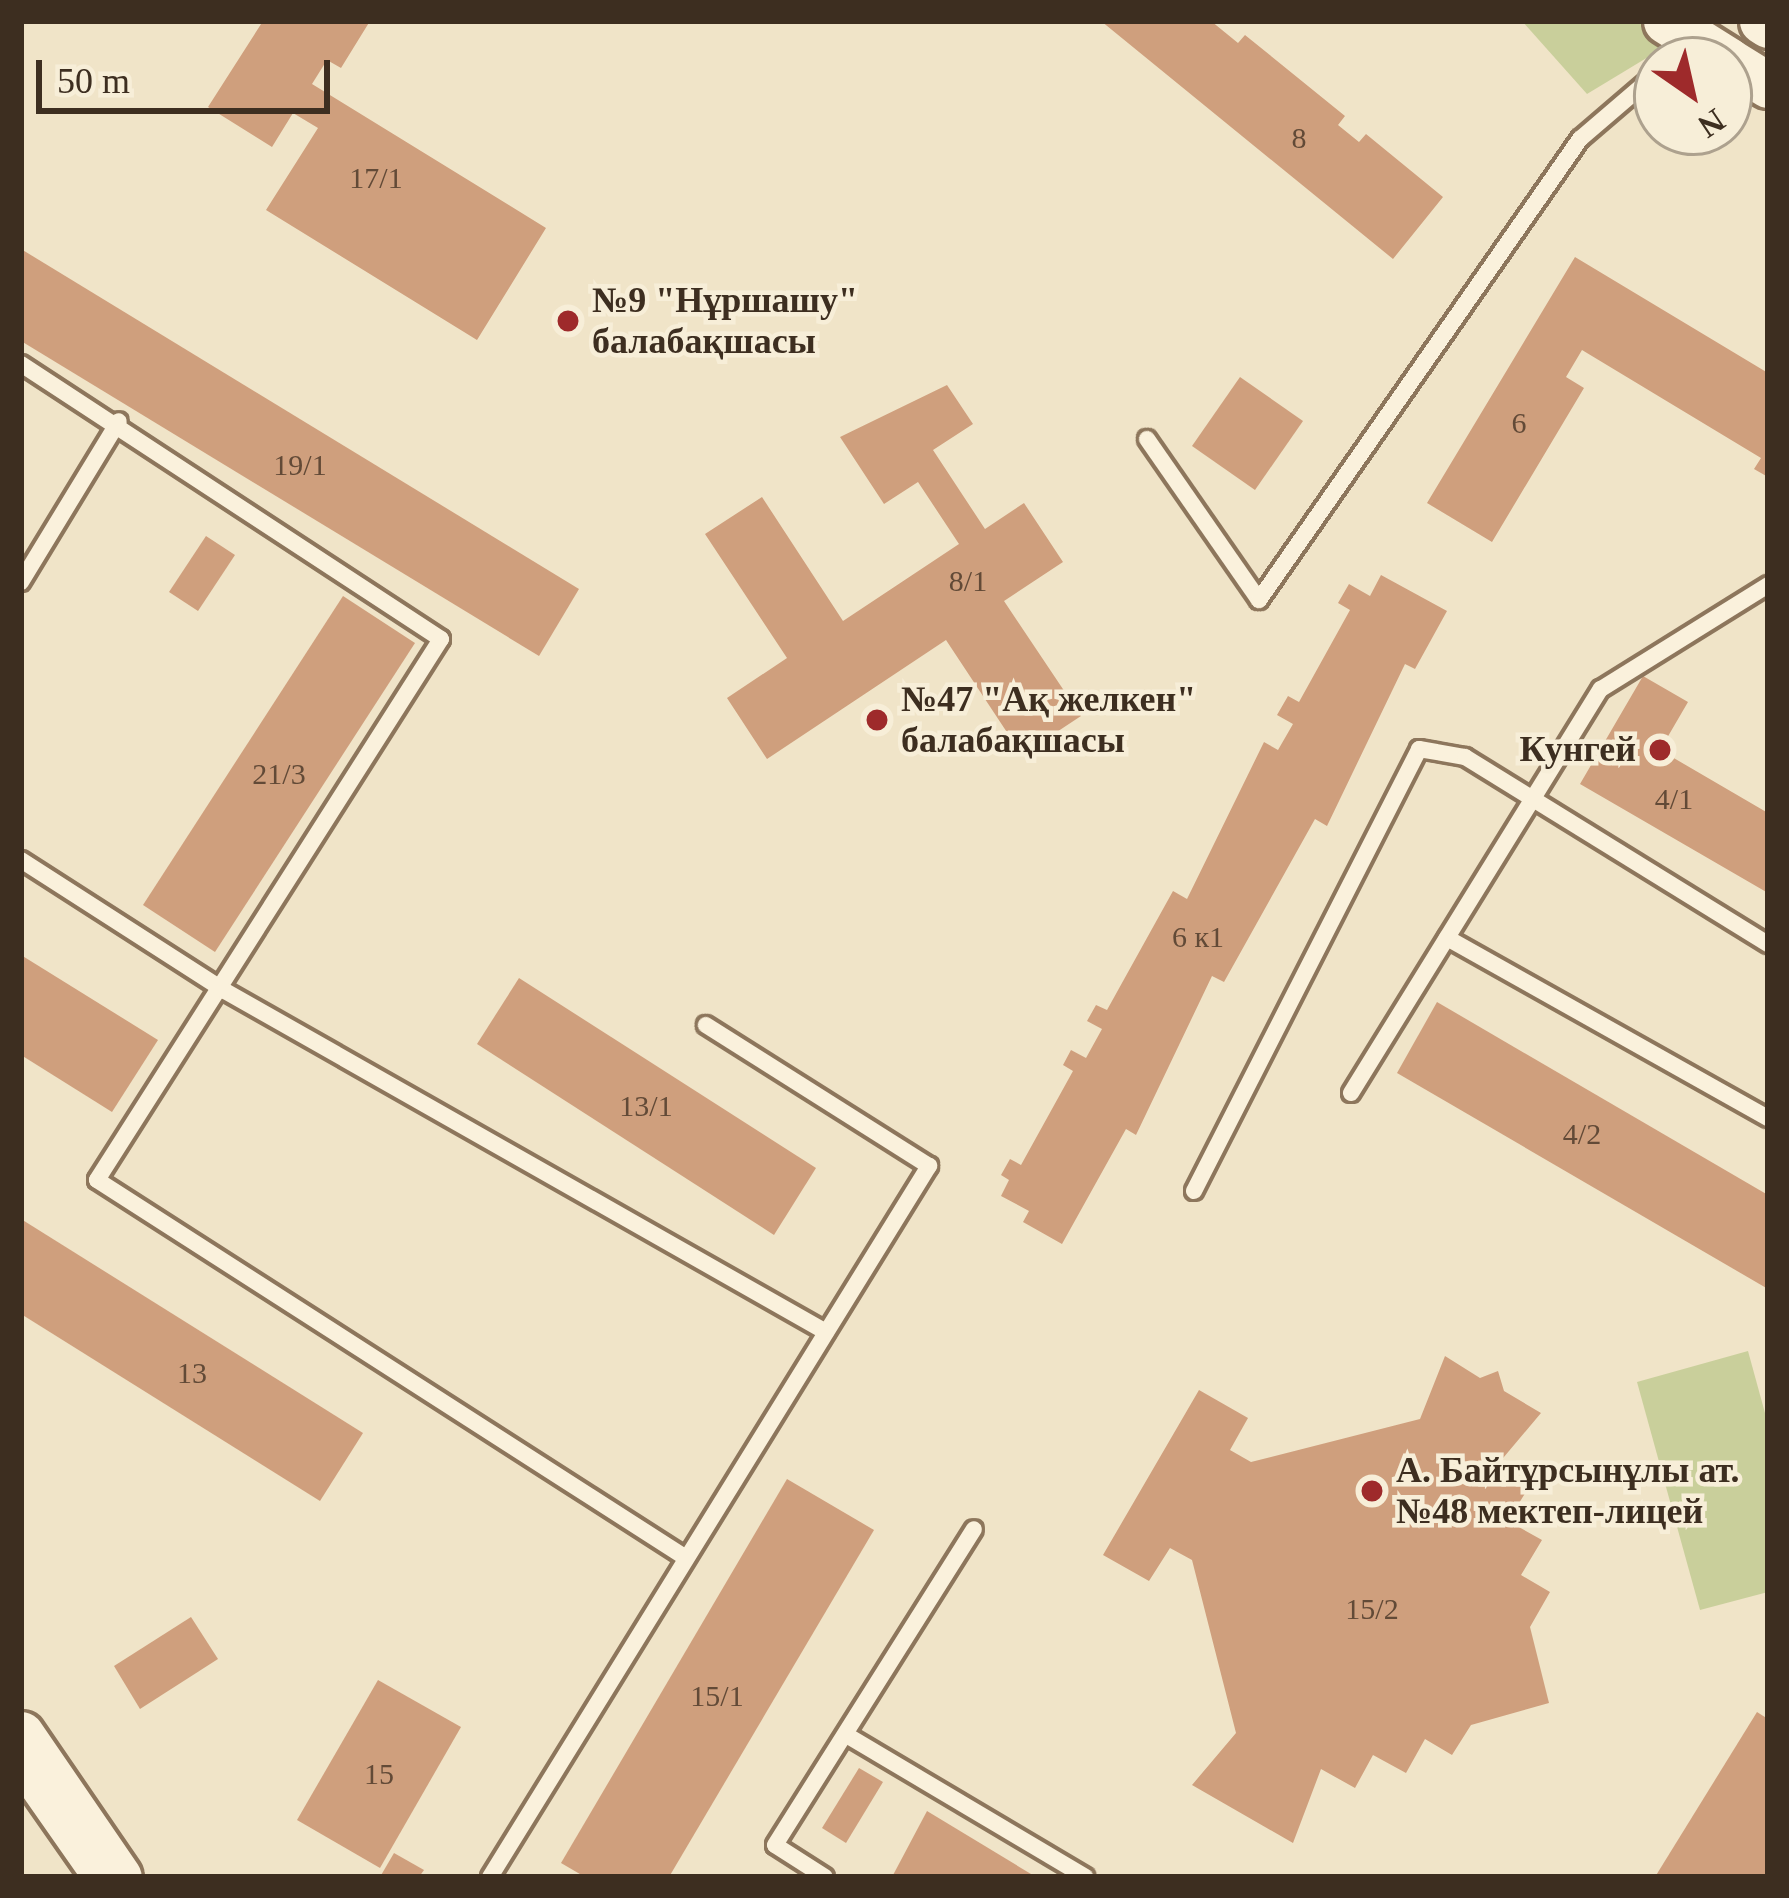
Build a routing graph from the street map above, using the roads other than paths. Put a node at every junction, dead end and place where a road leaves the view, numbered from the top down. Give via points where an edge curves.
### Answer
1 (1633, 94) edge
2 (21, 364) edge
3 (119, 421) junction
4 (1147, 439) dead end
5 (21, 582) edge
6 (1768, 585) edge
7 (1534, 797) junction
8 (21, 860) edge
9 (1447, 938) junction
10 (1768, 944) edge
11 (225, 991) junction
12 (706, 1025) dead end
13 (1351, 1093) dead end
14 (1768, 1118) edge
15 (1194, 1191) dead end
16 (826, 1332) junction
17 (974, 1529) dead end
18 (686, 1558) junction
19 (848, 1736) junction
20 (25, 1761) edge
21 (495, 1874) edge
22 (89, 1877) edge
23 (119, 1877) edge
24 (825, 1877) edge
25 (1085, 1877) edge

1 - 4 lane via 1580,139 1259,600
2 - 3 lane
3 - 5 lane
3 - 11 lane via 441,639
6 - 7 lane via 1601,689
7 - 9 lane
7 - 10 lane
7 - 15 lane via 1450,749 1418,749
8 - 11 lane
9 - 13 lane
9 - 14 lane
11 - 16 lane
11 - 18 lane via 97,1180
12 - 16 lane via 929,1166
16 - 18 lane
17 - 19 lane
18 - 21 lane
19 - 24 lane via 775,1846
19 - 25 lane
20 - 22 lane
20 - 23 street

